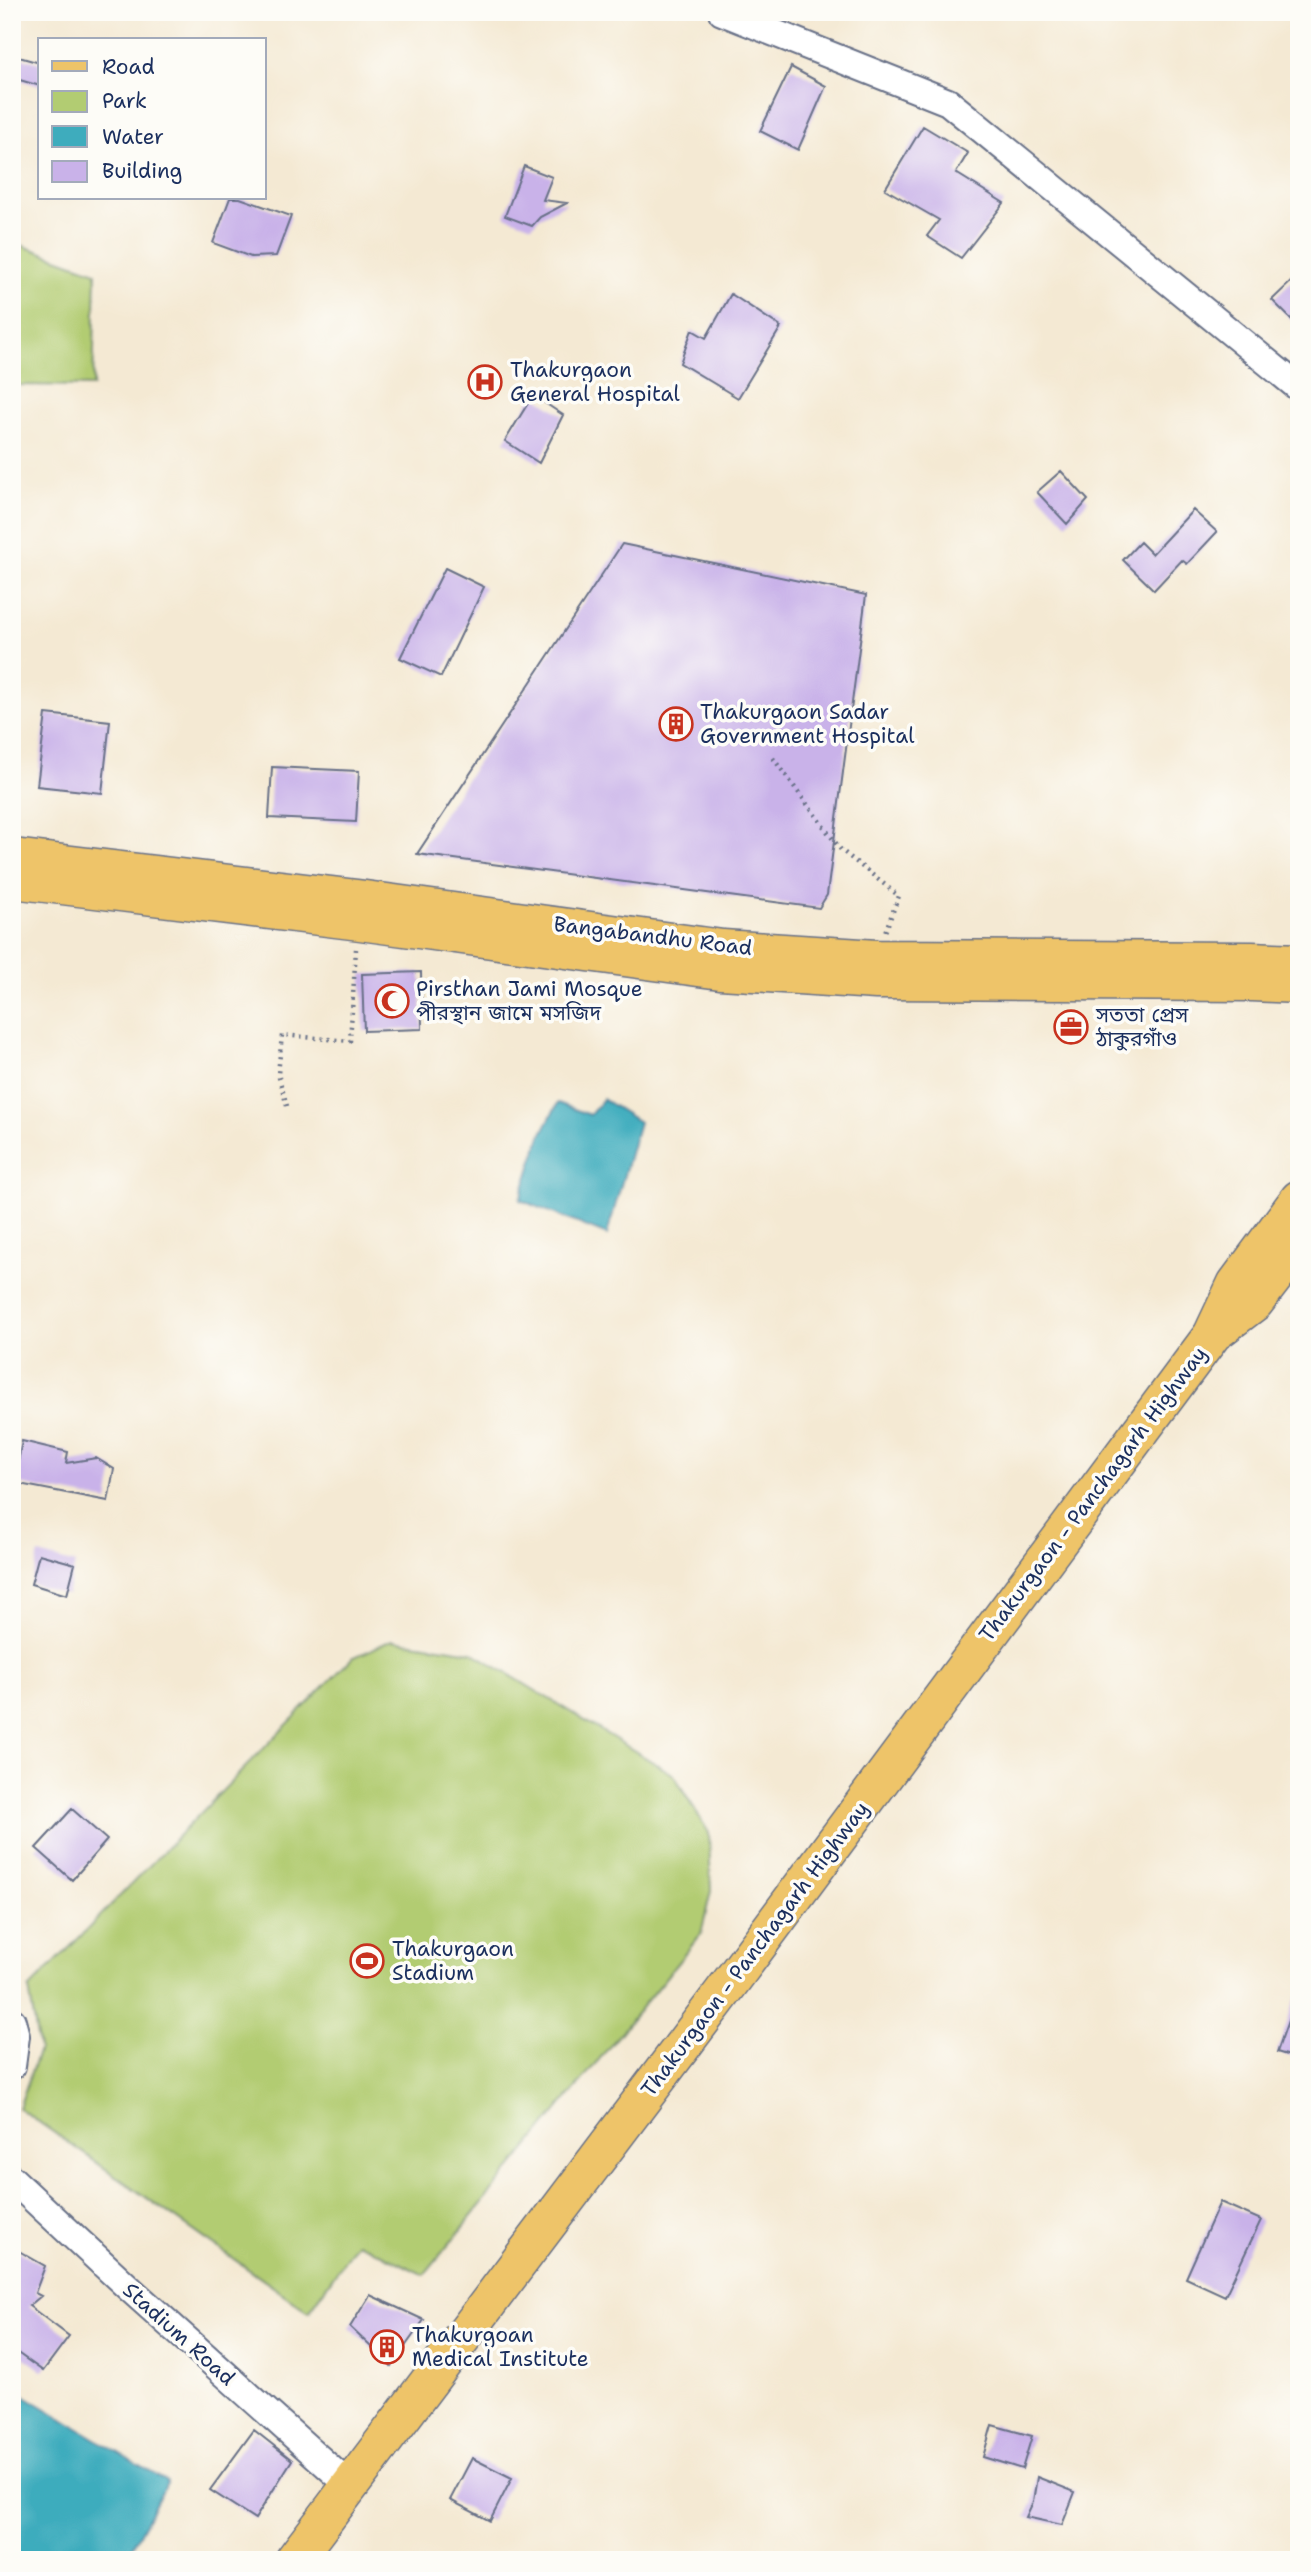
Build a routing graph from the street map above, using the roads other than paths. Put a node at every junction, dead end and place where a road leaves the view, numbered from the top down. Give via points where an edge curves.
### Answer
1 (722, 12) edge
2 (1299, 388) edge
3 (12, 855) edge
4 (12, 882) edge
5 (1299, 960) edge
6 (1299, 987) edge
7 (1299, 1199) edge
8 (1299, 1245) edge
9 (1212, 1335) junction
10 (12, 2021) edge
11 (12, 2066) edge
12 (12, 2179) edge
13 (350, 2486) junction
14 (294, 2560) edge

1 - 2 street via 948,102
3 - 5 main road, Bangabandhu Road via 723,946 877,956
4 - 6 main road, Bangabandhu Road via 720,973 876,983
7 - 9 highway, Thakurgaon - Panchagarh Highway via 1236,1284
8 - 9 highway, Thakurgaon - Panchagarh Highway via 1255,1303
9 - 13 highway, Thakurgaon - Panchagarh Highway
10 - 11 street via 16,2036
12 - 13 street, Stadium Road
13 - 14 highway, Thakurgaon - Panchagarh Highway

